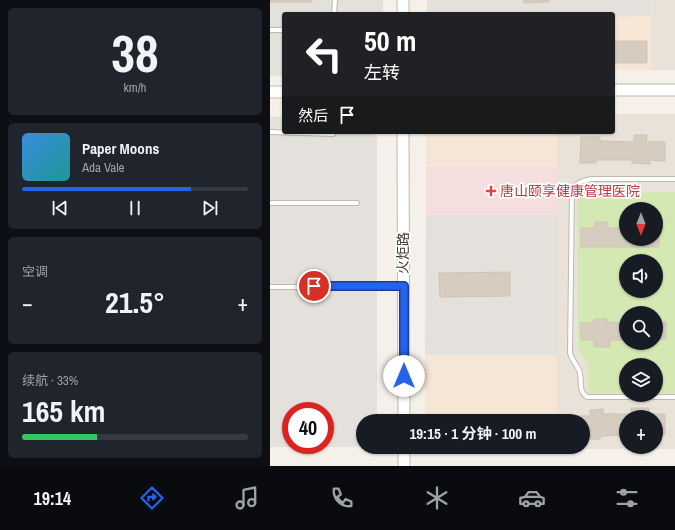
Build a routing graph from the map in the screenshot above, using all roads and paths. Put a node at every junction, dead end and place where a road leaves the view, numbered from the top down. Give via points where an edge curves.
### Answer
1 (335, 0) edge
2 (403, 0) edge
3 (334, 12) edge
4 (403, 12) edge
5 (270, 30) edge
6 (282, 30) edge
7 (615, 90) edge
8 (675, 90) edge
9 (270, 92) edge
10 (282, 92) edge
11 (270, 132) edge
12 (282, 132) edge
13 (403, 134) edge
14 (675, 180) edge
15 (270, 203) edge
16 (357, 203) dead end
17 (270, 286) edge
18 (404, 286) junction
19 (675, 397) edge
20 (404, 414) edge
21 (404, 454) edge
22 (404, 466) edge

1 - 3 lane
2 - 4 street
5 - 6 lane
7 - 8 street
9 - 10 street
11 - 12 lane
13 - 18 street, 火炬路
14 - 19 lane via 591,179 576,184 572,189 570,337 572,361 579,369 581,390 587,397
15 - 16 lane
17 - 18 lane
18 - 20 street, 火炬路
21 - 22 street

